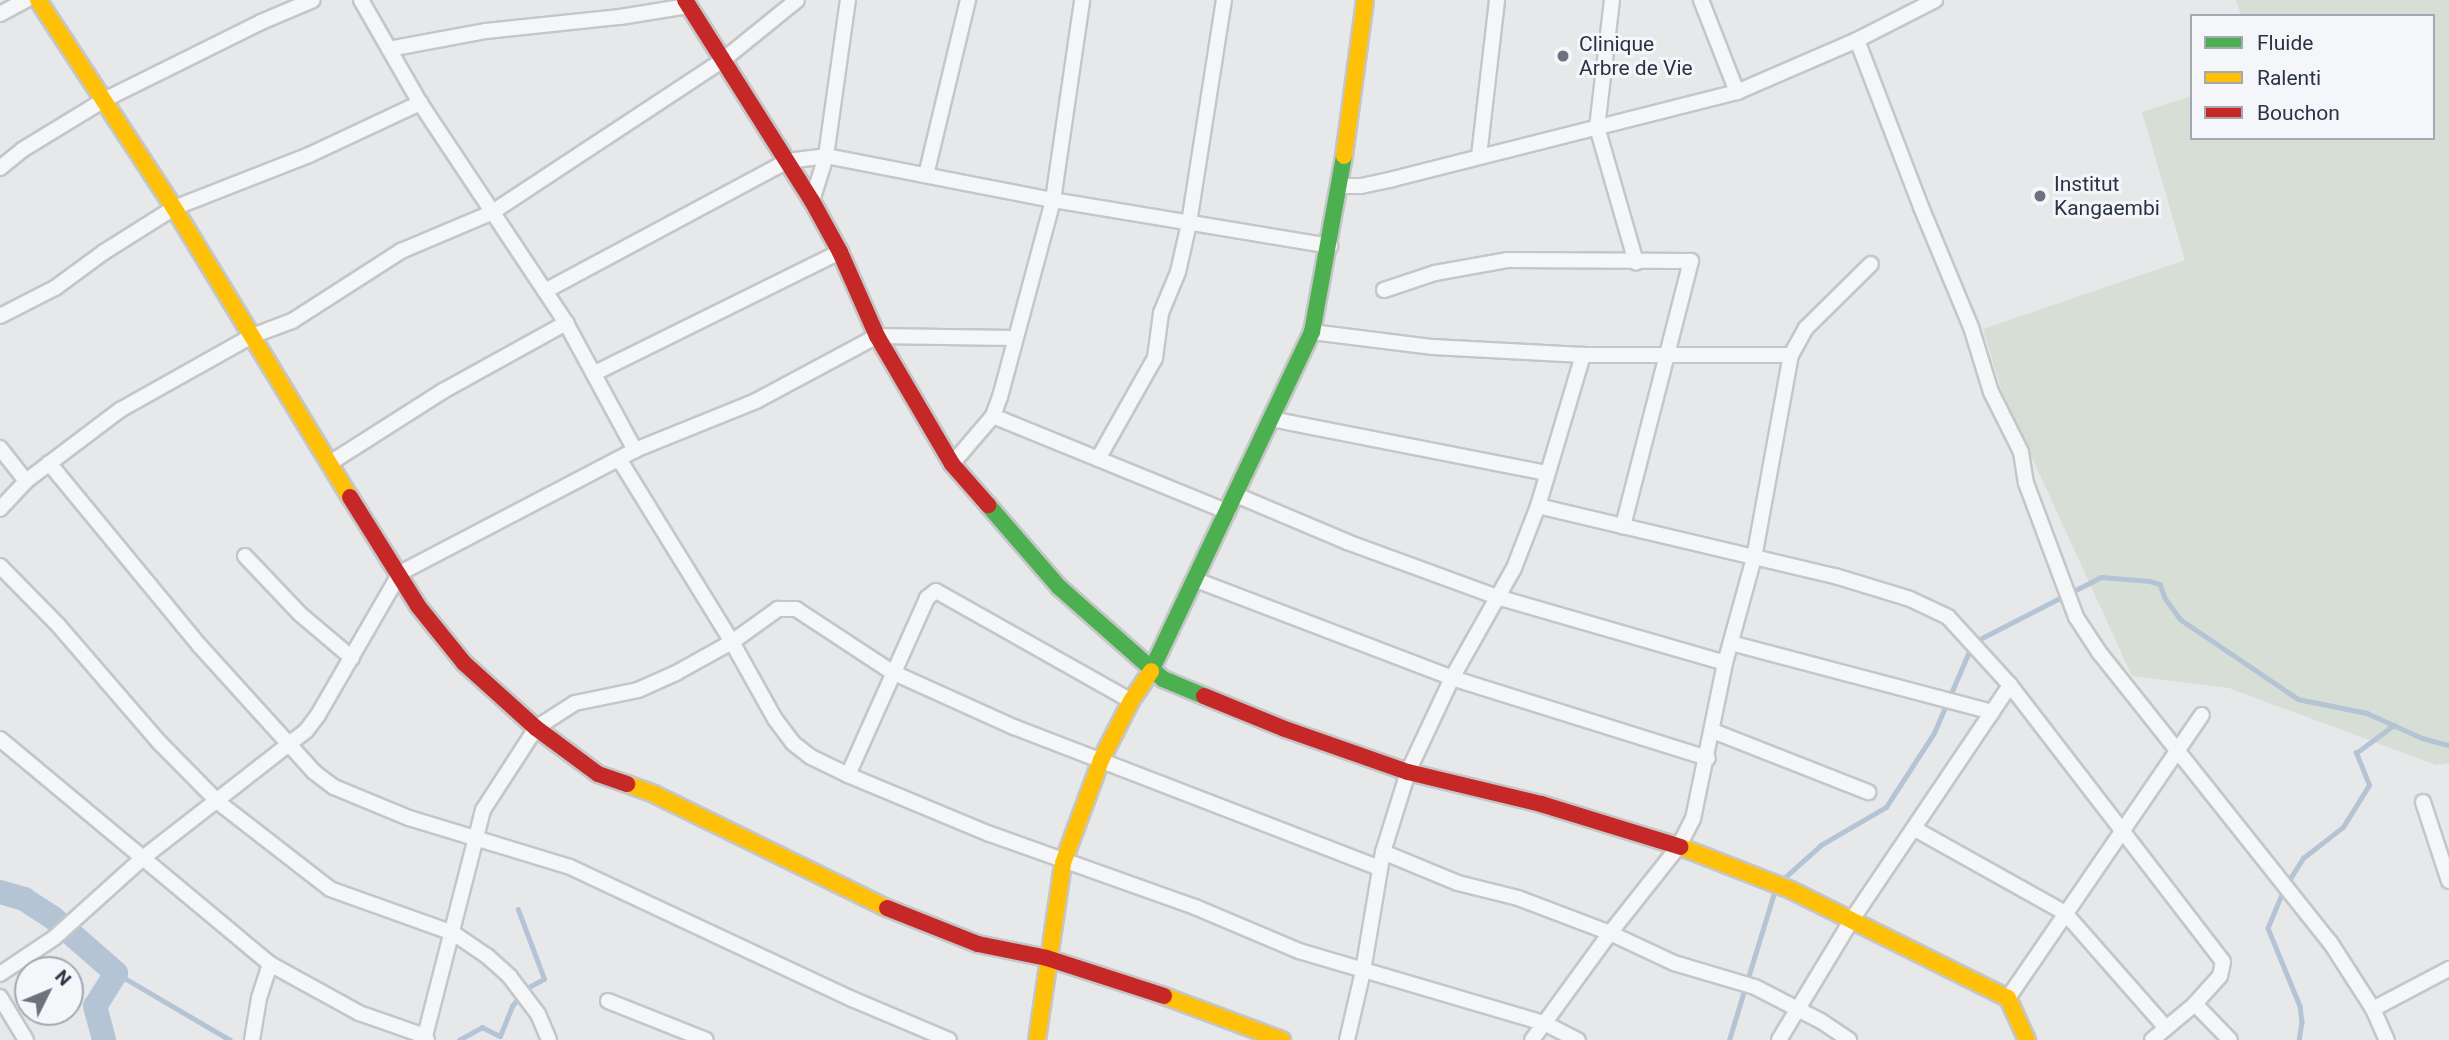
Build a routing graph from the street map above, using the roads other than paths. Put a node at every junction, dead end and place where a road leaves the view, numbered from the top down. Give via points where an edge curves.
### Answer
1 (26, 0) edge
2 (38, 0) edge
3 (313, 0) edge
4 (361, 0) edge
5 (797, 0) edge
6 (848, 0) edge
7 (968, 0) edge
8 (1082, 0) edge
9 (1224, 0) edge
10 (1365, 0) edge
11 (1497, 0) edge
12 (1612, 0) edge
13 (1701, 0) edge
14 (1935, 0) edge
15 (687, 3) edge
16 (0, 14) edge
17 (1857, 40) junction
18 (389, 49) junction
19 (723, 60) junction
20 (1737, 92) junction
21 (104, 100) junction
22 (420, 103) junction
23 (1597, 128) junction
24 (826, 156) junction
25 (1479, 156) junction
26 (787, 161) junction
27 (0, 168) edge
28 (926, 175) junction
29 (1340, 186) junction
30 (1053, 200) junction
31 (812, 201) junction
32 (174, 208) junction
33 (491, 214) junction
34 (1189, 223) junction
35 (1330, 246) junction
36 (840, 252) junction
37 (1636, 262) junction
38 (1871, 264) dead end
39 (1384, 290) dead end
40 (545, 291) junction
41 (0, 316) edge
42 (566, 323) junction
43 (1312, 332) junction
44 (877, 336) junction
45 (252, 337) junction
46 (1013, 338) junction
47 (1583, 355) junction
48 (1791, 355) junction
49 (1668, 356) junction
50 (594, 373) junction
51 (993, 416) junction
52 (1271, 419) junction
53 (0, 448) edge
54 (635, 450) junction
55 (619, 459) junction
56 (1098, 459) junction
57 (49, 463) junction
58 (330, 463) junction
59 (952, 464) junction
60 (1547, 473) junction
61 (26, 481) junction
62 (1236, 495) junction
63 (1538, 506) junction
64 (0, 509) edge
65 (1228, 512) junction
66 (1623, 527) junction
67 (245, 555) dead end
68 (1754, 558) junction
69 (0, 566) edge
70 (400, 573) junction
71 (1196, 580) junction
72 (1497, 597) junction
73 (732, 642) junction
74 (1731, 643) junction
75 (352, 658) junction
76 (1725, 663) junction
77 (1153, 667) junction
78 (892, 672) junction
79 (1452, 678) junction
80 (2010, 685) junction
81 (1131, 701) junction
82 (1992, 712) junction
83 (2202, 715) dead end
84 (536, 728) junction
85 (1713, 731) junction
86 (0, 739) edge
87 (290, 745) junction
88 (2179, 752) junction
89 (1708, 758) junction
90 (1101, 760) junction
91 (1408, 772) junction
92 (848, 775) junction
93 (1868, 792) dead end
94 (218, 802) junction
95 (2423, 802) dead end
96 (1915, 829) junction
97 (2122, 831) junction
98 (474, 839) junction
99 (1679, 846) junction
100 (1383, 852) junction
101 (144, 857) junction
102 (1063, 863) junction
103 (1380, 868) junction
104 (2449, 881) edge
105 (2066, 913) junction
106 (1853, 918) junction
107 (453, 933) junction
108 (1610, 933) junction
109 (1047, 958) junction
110 (270, 964) junction
111 (2449, 968) edge
112 (1363, 971) junction
113 (0, 974) edge
114 (0, 997) edge
115 (2008, 998) junction
116 (608, 1001) dead end
117 (2195, 1004) junction
118 (2373, 1009) junction
119 (1798, 1010) junction
120 (1544, 1023) junction
121 (2166, 1028) junction
122 (426, 1038) edge
123 (26, 1040) edge
124 (252, 1040) edge
125 (549, 1040) edge
126 (706, 1040) edge
127 (949, 1040) edge
128 (1037, 1040) edge
129 (1282, 1040) edge
130 (1347, 1040) edge
131 (1532, 1040) edge
132 (1578, 1040) edge
133 (1779, 1040) edge
134 (1849, 1040) edge
135 (2027, 1040) edge
136 (2152, 1040) edge
137 (2230, 1040) edge
138 (2387, 1040) edge

1 - 16 street
2 - 21 street
3 - 21 street
4 - 18 street
5 - 19 street
6 - 24 street
7 - 28 street
8 - 30 street
9 - 34 street
10 - 29 street
11 - 25 street
12 - 23 street
13 - 20 street
14 - 17 street
15 - 18 street via 620,18 486,31
15 - 19 street
17 - 20 street
17 - 88 street via 1971,327 1991,392 2021,452 2026,483 2068,599 2099,652
18 - 22 street
19 - 26 street
19 - 33 street
20 - 23 street
21 - 27 street via 22,149
21 - 32 street
22 - 32 street via 309,155
22 - 33 street
23 - 25 street
23 - 37 street
24 - 26 street
24 - 28 street
24 - 31 street
25 - 29 street via 1361,186
26 - 31 street
26 - 40 street
28 - 30 street
29 - 35 street
30 - 34 street
30 - 46 street
31 - 36 street
32 - 41 street via 55,288
32 - 45 street
33 - 40 street
33 - 45 street via 401,251 292,321
34 - 35 street
34 - 56 street via 1178,272 1161,313 1155,358
35 - 43 street
36 - 44 street
36 - 50 street
37 - 39 street via 1507,260 1435,273
37 - 49 street via 1692,261
38 - 48 street via 1805,328
40 - 42 street
42 - 50 street
42 - 58 street via 443,391
43 - 47 street via 1433,347
43 - 52 street
44 - 46 street
44 - 54 street via 756,401
44 - 59 street
45 - 57 street via 120,410
45 - 58 street
46 - 51 street
47 - 49 street
47 - 60 street
48 - 49 street
48 - 68 street
49 - 66 street
50 - 54 street
51 - 56 street
51 - 59 street
52 - 60 street
52 - 62 street
53 - 61 street
54 - 55 street
55 - 70 street
55 - 73 street
56 - 65 street
57 - 61 street
57 - 87 street via 199,645
58 - 70 street
59 - 77 street via 1059,587
60 - 63 street
61 - 64 street
62 - 65 street
62 - 72 street
63 - 66 street
63 - 72 street via 1514,568
65 - 71 street
66 - 68 street
67 - 75 street via 300,614
68 - 74 street
68 - 80 street via 1835,576 1910,599 1948,617
69 - 94 street
70 - 75 street
70 - 84 street via 445,642
71 - 77 street
71 - 79 street
72 - 76 street
72 - 79 street
73 - 78 street via 778,609 790,607
73 - 84 street via 638,690 575,703
73 - 92 street via 793,743
74 - 76 street
74 - 82 street
75 - 87 street via 318,715
76 - 85 street
77 - 81 street
77 - 91 street via 1174,686
78 - 81 street via 928,598 936,591
78 - 90 street
78 - 92 street
79 - 89 street
79 - 91 street
80 - 82 street
80 - 97 street
81 - 90 street
82 - 96 street
83 - 88 street
84 - 98 street via 483,810
84 - 109 street via 598,774 654,794 863,899 978,944
85 - 89 street
85 - 93 street
86 - 101 street
87 - 94 street
87 - 98 street via 334,787
88 - 97 street
88 - 118 street via 2330,942
89 - 99 street via 1693,819
90 - 102 street
90 - 103 street
91 - 99 street via 1541,804
91 - 100 street
92 - 102 street
94 - 101 street
94 - 107 street via 330,889
95 - 104 street
96 - 105 street
96 - 106 street
97 - 105 street
97 - 117 street via 2222,962 2220,976
98 - 107 street
98 - 127 street via 570,867
99 - 106 street
99 - 108 street
100 - 103 street
100 - 108 street via 1448,879 1518,898
101 - 110 street
101 - 113 street via 65,928
102 - 109 street
102 - 112 street
103 - 112 street
105 - 115 street
105 - 121 street
106 - 115 street
106 - 119 street
107 - 122 street
107 - 125 street via 487,956 523,994
108 - 119 street via 1674,963 1746,985
108 - 120 street
109 - 128 street
109 - 129 street via 1188,1002
110 - 122 street via 359,1013
110 - 124 street
111 - 118 street
112 - 120 street
112 - 130 street
114 - 123 street
115 - 135 street
116 - 126 street
117 - 121 street
117 - 137 street
118 - 138 street
119 - 133 street
119 - 134 street
120 - 131 street
120 - 132 street
121 - 136 street

